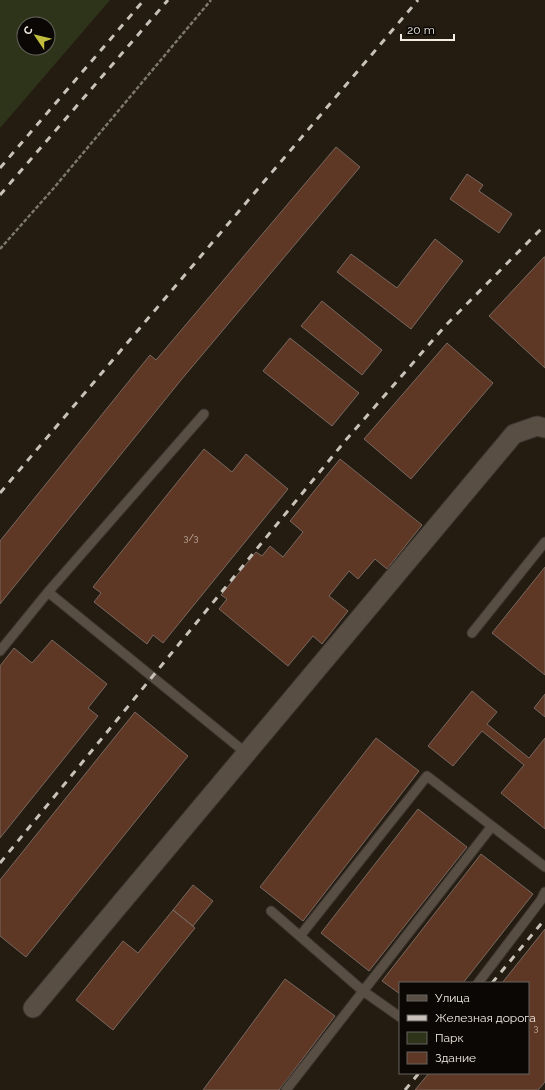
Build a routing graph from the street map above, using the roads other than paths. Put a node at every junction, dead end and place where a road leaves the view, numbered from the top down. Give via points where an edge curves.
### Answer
1 (204, 414) dead end
2 (545, 428) edge
3 (545, 542) edge
4 (48, 592) junction
5 (472, 633) dead end
6 (0, 651) edge
7 (246, 753) junction
8 (492, 826) junction
9 (545, 867) edge
10 (545, 892) edge
11 (271, 911) dead end
12 (300, 936) junction
13 (479, 982) edge
14 (363, 991) junction
15 (33, 1008) dead end
16 (399, 1016) edge
17 (286, 1090) edge

1 - 4 lane
2 - 7 street via 537,426 514,434
3 - 5 lane
4 - 6 lane
4 - 7 lane
7 - 15 street
8 - 9 lane
8 - 12 lane via 427,776
8 - 14 lane
10 - 13 lane
11 - 12 lane
12 - 14 lane
14 - 16 lane
14 - 17 lane

